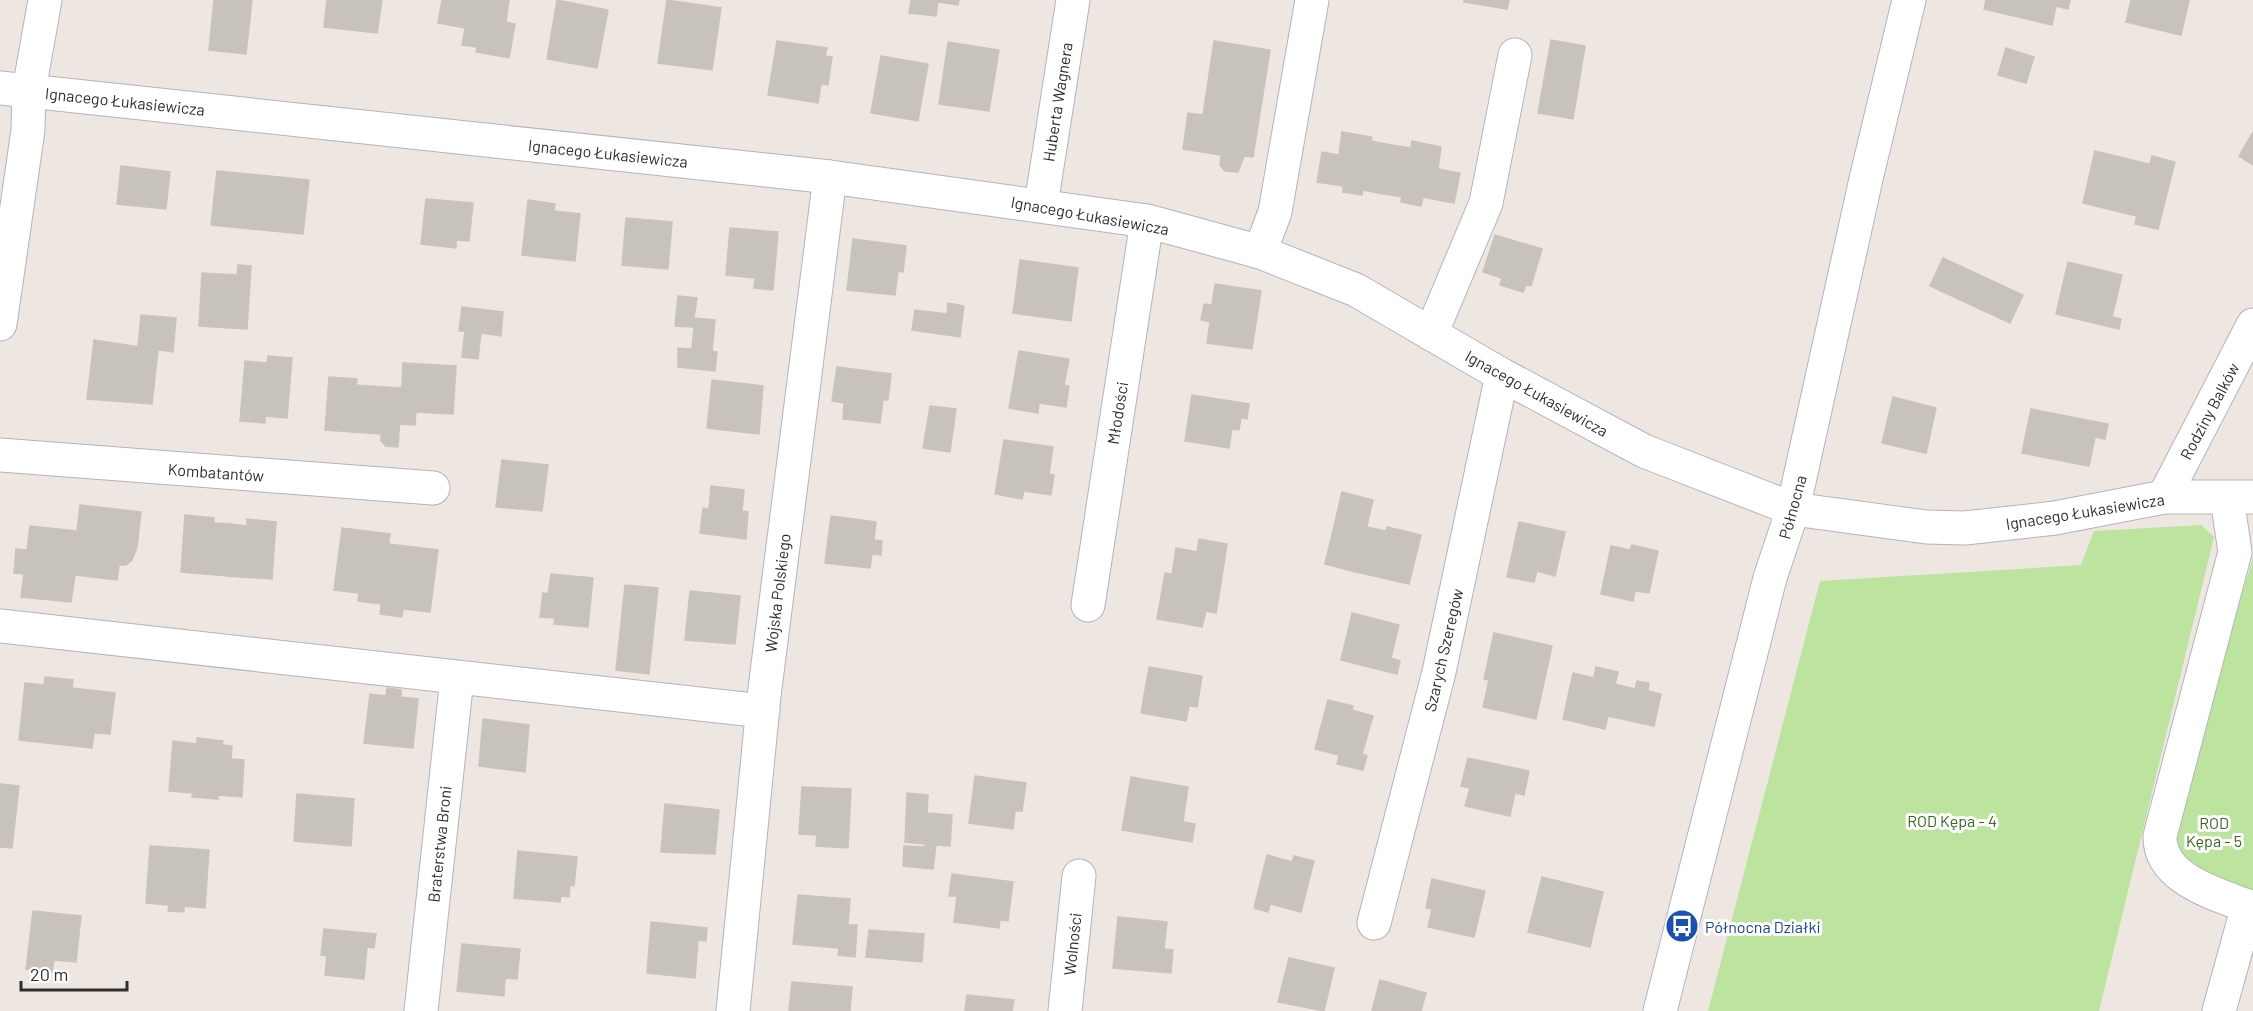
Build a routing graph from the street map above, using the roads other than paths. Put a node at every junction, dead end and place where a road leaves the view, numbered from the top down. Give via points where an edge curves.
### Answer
1 (45, 0) edge
2 (1073, 0) edge
3 (1312, 0) edge
4 (1909, 0) edge
5 (1515, 55) dead end
6 (15, 89) edge
7 (830, 177) junction
8 (1041, 205) junction
9 (1147, 221) junction
10 (1260, 252) junction
11 (0, 324) edge
12 (2253, 325) edge
13 (1431, 334) junction
14 (1502, 375) junction
15 (0, 455) edge
16 (433, 488) dead end
17 (2164, 497) junction
18 (2240, 498) edge
19 (1793, 509) junction
20 (1088, 605) dead end
21 (0, 626) edge
22 (457, 678) junction
23 (763, 711) junction
24 (1079, 876) dead end
25 (2251, 907) edge
26 (1374, 923) dead end
27 (420, 1011) edge
28 (733, 1011) edge
29 (1065, 1011) edge
30 (1660, 1011) edge
31 (2219, 1011) edge

1 - 6 street
2 - 8 street, Huberta Wagnera
3 - 10 street via 1275,212
4 - 19 street, Północna
5 - 13 street via 1486,203
6 - 7 street, Ignacego Łukasiewicza
6 - 11 street via 28,130
7 - 8 street, Ignacego Łukasiewicza
7 - 23 street, Wojska Polskiego
8 - 9 street, Ignacego Łukasiewicza
9 - 10 street, Ignacego Łukasiewicza
9 - 20 street, Młodości
10 - 13 street, Ignacego Łukasiewicza via 1356,290
12 - 17 street, Rodziny Balków
13 - 14 street, Ignacego Łukasiewicza
14 - 19 street, Ignacego Łukasiewicza via 1644,451
14 - 26 street, Szarych Szeregów via 1439,672
15 - 16 street, Kombatantów
17 - 18 street, Ignacego Łukasiewicza
17 - 19 street, Ignacego Łukasiewicza via 2055,519 1965,528 1926,527
18 - 25 street via 2235,552 2160,848 2179,876
19 - 30 street, Północna via 1770,578
21 - 22 street
22 - 23 street
22 - 27 street, Braterstwa Broni
23 - 28 street, Wojska Polskiego
24 - 29 street, Wolności
25 - 31 street

